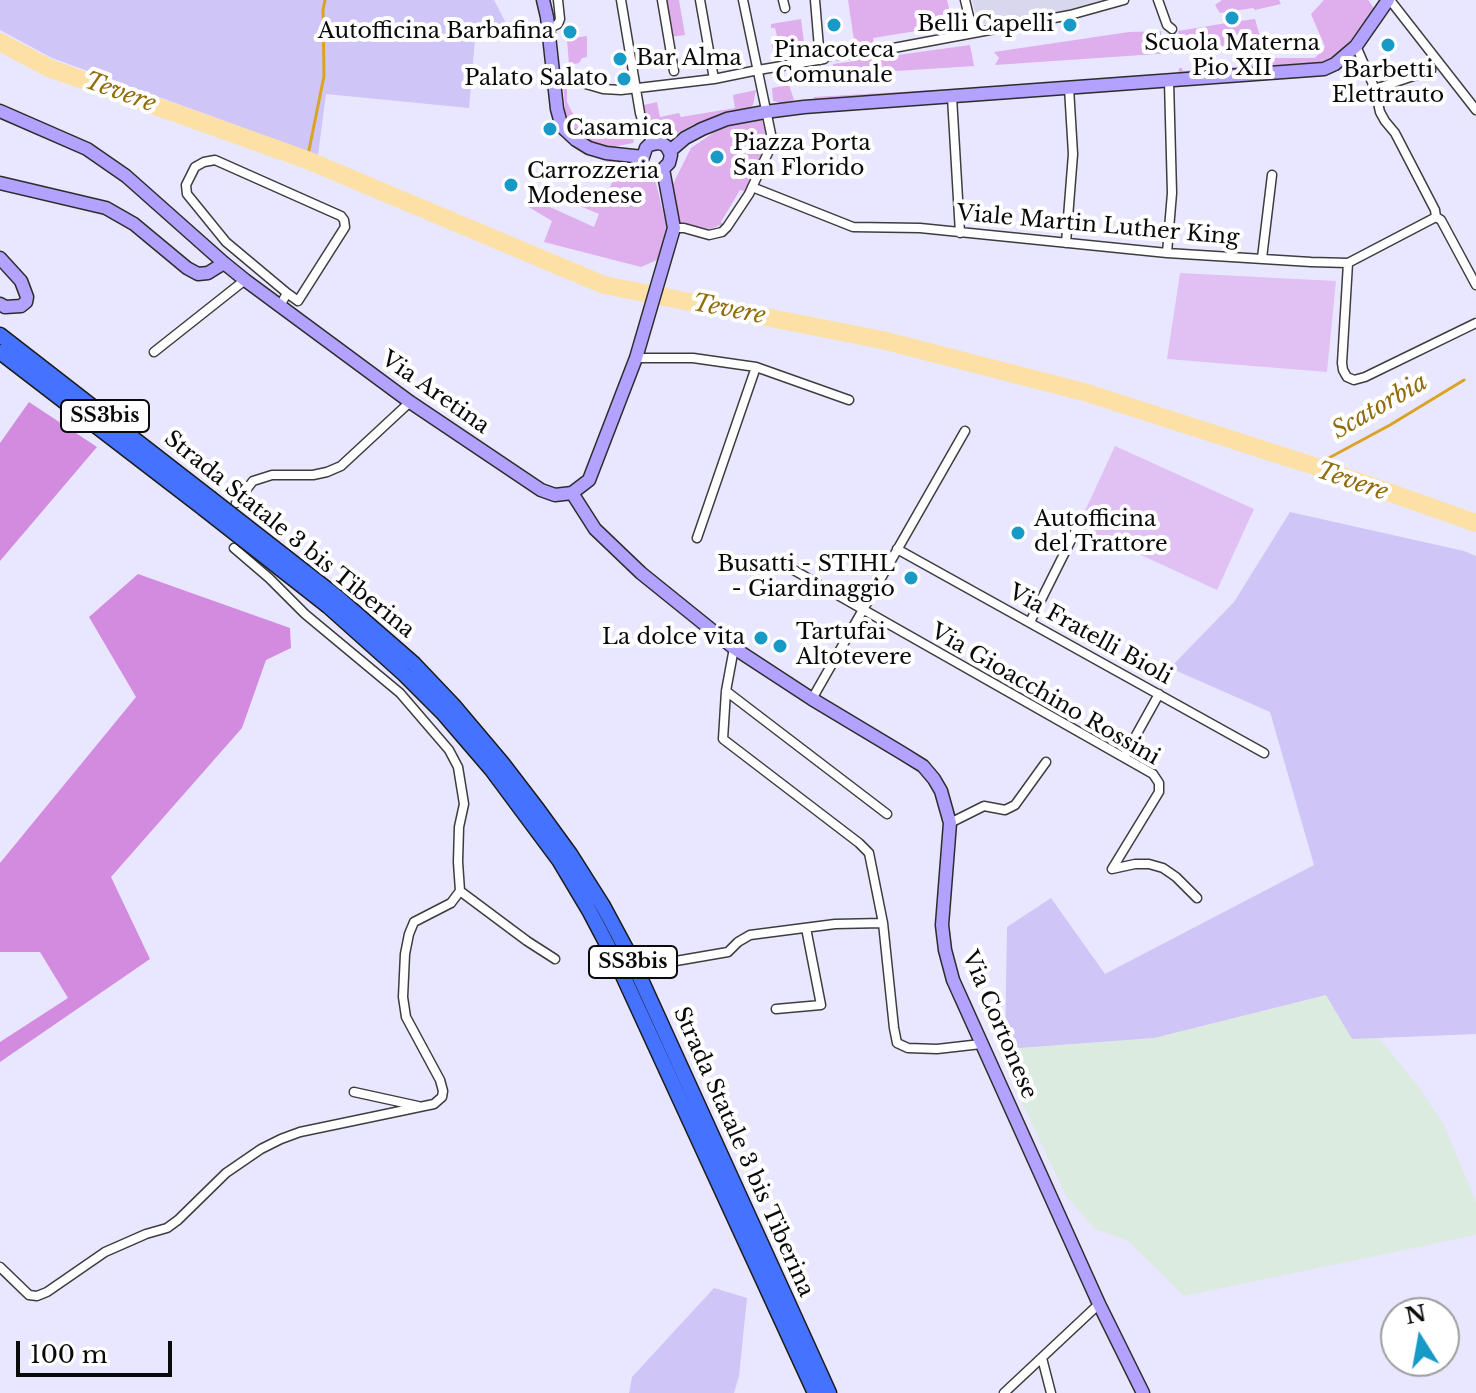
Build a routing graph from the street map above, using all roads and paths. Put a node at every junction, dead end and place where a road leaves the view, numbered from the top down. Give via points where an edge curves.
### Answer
1 (543, 0) edge
2 (558, 0) edge
3 (621, 0) edge
4 (662, 0) edge
5 (700, 0) edge
6 (743, 0) edge
7 (815, 0) edge
8 (965, 0) edge
9 (1124, 0) edge
10 (1158, 0) edge
11 (1389, 0) edge
12 (549, 28) junction
13 (1172, 29) dead end
14 (973, 33) junction
15 (1356, 46) junction
16 (856, 55) tunnel mouth
17 (758, 70) junction
18 (1431, 70) dead end
19 (554, 72) junction
20 (714, 79) junction
21 (1169, 81) junction
22 (676, 84) junction
23 (634, 88) junction
24 (1069, 88) junction
25 (1375, 89) junction
26 (952, 97) junction
27 (1476, 110) edge
28 (0, 111) edge
29 (765, 112) junction
30 (653, 143) junction
31 (670, 151) junction
32 (643, 157) junction
33 (663, 169) junction
34 (1272, 175) dead end
35 (0, 183) edge
36 (752, 187) junction
37 (1436, 217) junction
38 (674, 228) junction
39 (960, 233) junction
40 (1066, 243) junction
41 (1167, 253) junction
42 (0, 258) edge
43 (1262, 258) junction
44 (224, 263) junction
45 (1348, 263) junction
46 (245, 280) junction
47 (1476, 285) edge
48 (287, 293) junction
49 (0, 304) edge
50 (280, 306) junction
51 (1476, 323) edge
52 (0, 335) edge
53 (0, 352) edge
54 (154, 352) dead end
55 (636, 358) junction
56 (756, 367) junction
57 (849, 400) dead end
58 (410, 402) junction
59 (965, 431) dead end
60 (572, 493) junction
61 (207, 503) junction
62 (236, 503) dead end
63 (1076, 530) dead end
64 (697, 538) dead end
65 (234, 548) dead end
66 (897, 549) junction
67 (783, 564) dead end
68 (332, 602) junction
69 (863, 611) junction
70 (1030, 622) junction
71 (734, 648) junction
72 (726, 691) junction
73 (1159, 694) junction
74 (812, 699) junction
75 (1264, 753) dead end
76 (1124, 757) junction
77 (1046, 762) dead end
78 (887, 814) dead end
79 (950, 823) junction
80 (460, 891) junction
81 (1197, 898) dead end
82 (883, 923) junction
83 (806, 928) junction
84 (555, 959) dead end
85 (670, 962) dead end
86 (776, 1009) dead end
87 (981, 1044) junction
88 (354, 1092) dead end
89 (423, 1107) junction
90 (0, 1267) edge
91 (1099, 1304) junction
92 (1042, 1358) junction
93 (815, 1393) edge
94 (829, 1393) edge
95 (1004, 1393) edge
96 (1051, 1393) edge
97 (1143, 1393) edge

1 - 12 main road
2 - 12 street via 560,19
3 - 23 street
4 - 22 street
5 - 20 street
6 - 17 street
7 - 17 street via 822,59
8 - 14 street
9 - 14 street
10 - 13 street
11 - 15 main road
11 - 27 street
12 - 19 main road
14 - 16 street
15 - 21 main road via 1324,69
15 - 25 street
17 - 20 street
17 - 29 street
18 - 25 street
19 - 23 street via 603,89
19 - 32 main road via 562,127 589,148
20 - 22 street
21 - 24 main road
21 - 41 street via 1172,193
22 - 23 street
23 - 30 street
24 - 26 main road
24 - 40 street via 1073,154
25 - 37 street via 1380,112
26 - 29 main road
26 - 39 street
28 - 44 main road, Via Aretina via 87,149 126,176
29 - 31 main road via 702,129
29 - 36 street via 772,144
30 - 31 main road
30 - 32 main road
31 - 33 main road
32 - 33 main road via 650,169
33 - 38 main road
34 - 43 street
35 - 44 main road via 106,208 198,274
36 - 38 street via 722,232 709,235
36 - 39 street, Viale Martin Luther King via 853,227
37 - 45 street
37 - 47 street
38 - 55 main road
39 - 40 street, Viale Martin Luther King
40 - 41 street, Viale Martin Luther King
41 - 43 street, Viale Martin Luther King
42 - 49 main road via 21,281 27,297 21,306
43 - 45 street, Viale Martin Luther King
44 - 46 main road, Via Aretina
45 - 51 street via 1342,363 1347,377 1365,377
46 - 50 main road, Via Aretina
46 - 54 street
48 - 48 street via 226,242 187,194 195,167 215,160 344,220 345,227 298,301
48 - 50 street
50 - 58 main road, Via Aretina
52 - 61 highway, Strada Statale 3 bis Tiberina / SS3bis
53 - 61 highway, Strada Statale 3 bis Tiberina / SS3bis
55 - 56 street via 693,358
55 - 60 main road via 589,480
56 - 57 street
56 - 64 street
58 - 60 main road, Via Aretina via 541,490
58 - 62 street via 341,466 313,475 272,475 253,481
59 - 66 street
60 - 71 main road, Via Cortonese via 595,529 629,562
61 - 68 highway, Strada Statale 3 bis Tiberina / SS3bis, bridge
63 - 70 street
65 - 80 street via 400,693 449,750 458,767 464,804
66 - 69 street
66 - 70 street, Via Fratelli Bioli
67 - 69 street, Via Gioacchino Rossini
68 - 93 highway, Strada Statale 3 bis Tiberina / SS3bis via 443,713 559,860 619,967
68 - 94 highway, Strada Statale 3 bis Tiberina / SS3bis via 414,664 453,705 538,810 603,906
69 - 74 street
69 - 76 street, Via Gioacchino Rossini
70 - 73 street, Via Fratelli Bioli
71 - 72 street
71 - 74 main road, Via Cortonese
72 - 78 street
72 - 82 street via 723,739 869,853
73 - 75 street, Via Fratelli Bioli
73 - 76 street
74 - 79 main road, Via Cortonese via 923,766 941,791
76 - 81 street, Via Gioacchino Rossini via 1153,774 1159,792 1112,869 1135,864 1163,868
77 - 79 street via 1015,805 1005,810 984,806
79 - 87 main road, Via Cortonese via 945,950
80 - 84 street
80 - 89 street via 451,903 414,922 405,954 406,1017 443,1091 434,1104
82 - 83 street
82 - 87 street via 897,1043 937,1049
83 - 85 street via 750,935 728,952
83 - 86 street via 821,1005
87 - 91 main road, Via Cortonese
88 - 89 street
89 - 90 street via 281,1139 226,1173 167,1228 105,1252 37,1296 29,1295
91 - 92 street
91 - 97 main road, Via Cortonese
92 - 95 street
92 - 96 street

